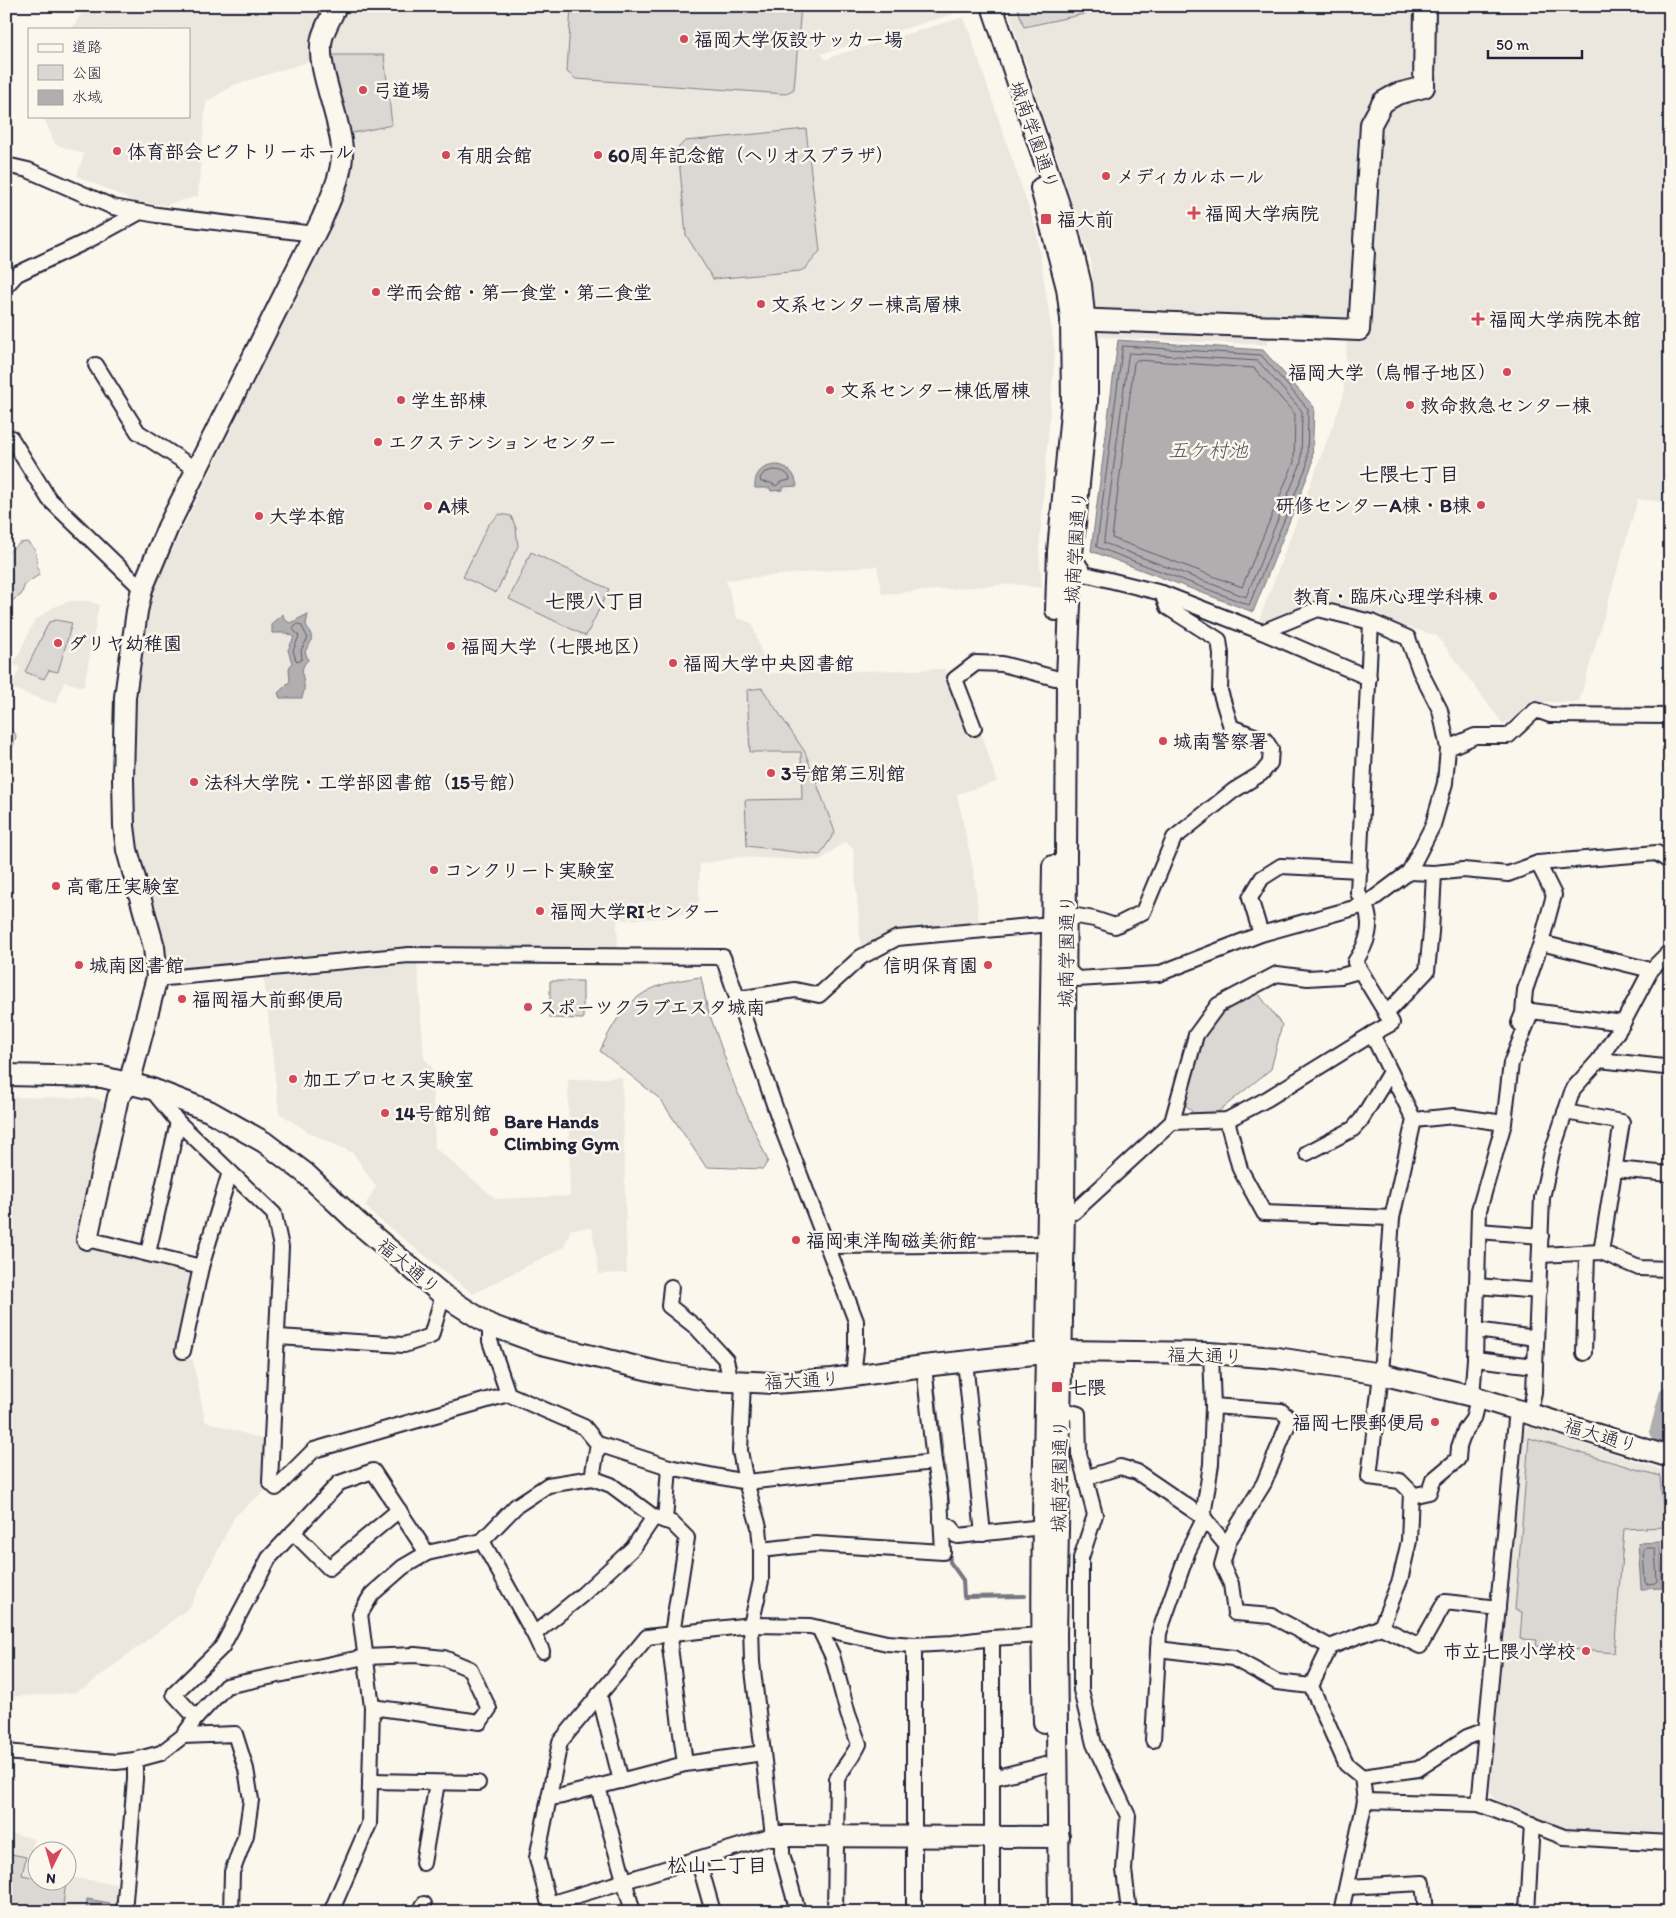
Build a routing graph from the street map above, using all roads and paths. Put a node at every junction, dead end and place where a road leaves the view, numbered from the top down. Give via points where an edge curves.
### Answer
1 (336, 6) edge
2 (978, 6) edge
3 (992, 6) edge
4 (1424, 6) edge
5 (6, 165) edge
6 (140, 212) junction
7 (313, 235) junction
8 (6, 286) edge
9 (1078, 320) junction
10 (96, 365) dead end
11 (6, 439) edge
12 (197, 470) junction
13 (1072, 554) junction
14 (142, 589) junction
15 (1162, 593) junction
16 (1371, 622) junction
17 (1262, 632) junction
18 (1055, 678) junction
19 (1369, 678) junction
20 (1670, 716) edge
21 (974, 728) dead end
22 (1448, 748) junction
23 (1670, 862) edge
24 (1538, 863) junction
25 (1360, 870) junction
26 (1410, 872) junction
27 (1434, 873) junction
28 (1365, 905) junction
29 (1059, 923) junction
30 (1261, 934) junction
31 (1541, 944) junction
32 (1670, 951) edge
33 (1066, 968) junction
34 (1651, 970) junction
35 (1360, 971) junction
36 (157, 977) junction
37 (738, 1000) junction
38 (1386, 1014) junction
39 (1623, 1023) junction
40 (1372, 1034) junction
41 (1599, 1060) junction
42 (1664, 1067) dead end
43 (1390, 1072) junction
44 (6, 1075) edge
45 (129, 1084) junction
46 (152, 1089) junction
47 (1499, 1090) dead end
48 (1565, 1112) junction
49 (1227, 1120) junction
50 (1414, 1120) junction
51 (178, 1122) junction
52 (1172, 1122) junction
53 (1504, 1123) junction
54 (1307, 1153) dead end
55 (1614, 1169) junction
56 (230, 1172) junction
57 (1670, 1174) edge
58 (1064, 1212) junction
59 (1392, 1218) junction
60 (1479, 1231) junction
61 (1541, 1236) junction
62 (87, 1239) joint
63 (1046, 1244) junction
64 (827, 1246) junction
65 (148, 1253) junction
66 (1594, 1253) junction
67 (1540, 1255) junction
68 (201, 1267) junction
69 (1670, 1269) edge
70 (1477, 1286) junction
71 (671, 1287) dead end
72 (1538, 1291) junction
73 (443, 1294) junction
74 (490, 1325) junction
75 (1476, 1330) junction
76 (278, 1337) junction
77 (1536, 1338) junction
78 (183, 1351) dead end
79 (1053, 1352) junction
80 (1584, 1353) dead end
81 (1212, 1354) junction
82 (1475, 1358) junction
83 (965, 1361) junction
84 (924, 1366) junction
85 (1535, 1366) junction
86 (1381, 1374) junction
87 (853, 1377) junction
88 (737, 1381) junction
89 (508, 1394) junction
90 (1475, 1397) junction
91 (1213, 1406) junction
92 (1060, 1409) junction
93 (1523, 1411) junction
94 (598, 1444) junction
95 (1670, 1457) edge
96 (934, 1462) junction
97 (670, 1467) junction
98 (592, 1478) junction
99 (1085, 1478) junction
100 (746, 1482) junction
101 (1411, 1496) junction
102 (399, 1510) junction
103 (1203, 1517) junction
104 (660, 1519) junction
105 (946, 1524) junction
106 (1043, 1527) junction
107 (293, 1532) junction
108 (983, 1534) junction
109 (482, 1541) junction
110 (1227, 1546) junction
111 (761, 1550) junction
112 (427, 1553) junction
113 (1498, 1608) junction
114 (752, 1625) junction
115 (1381, 1627) junction
116 (819, 1628) junction
117 (534, 1634) junction
118 (673, 1634) junction
119 (1041, 1635) junction
120 (992, 1638) junction
121 (914, 1645) junction
122 (1330, 1648) junction
123 (1158, 1649) junction
124 (542, 1651) dead end
125 (365, 1657) junction
126 (1310, 1686) junction
127 (599, 1694) junction
128 (372, 1708) junction
129 (196, 1718) junction
130 (1486, 1730) junction
131 (183, 1736) junction
132 (1153, 1740) dead end
133 (6, 1752) edge
134 (763, 1752) junction
135 (135, 1760) junction
136 (685, 1764) junction
137 (1045, 1765) junction
138 (1362, 1777) junction
139 (993, 1778) junction
140 (370, 1781) junction
141 (621, 1781) junction
142 (437, 1782) junction
143 (478, 1783) dead end
144 (598, 1787) junction
145 (549, 1798) junction
146 (1364, 1801) junction
147 (1479, 1804) junction
148 (1532, 1824) junction
149 (837, 1835) junction
150 (777, 1836) junction
151 (914, 1836) junction
152 (992, 1837) junction
153 (1052, 1837) junction
154 (1670, 1843) edge
155 (698, 1859) junction
156 (423, 1863) dead end
157 (624, 1882) junction
158 (1347, 1887) junction
159 (550, 1908) edge
160 (1130, 1911) edge
161 (124, 1912) edge
162 (231, 1912) edge
163 (330, 1912) edge
164 (633, 1912) edge
165 (713, 1912) edge
166 (798, 1912) edge
167 (835, 1912) edge
168 (914, 1912) edge
169 (992, 1912) edge
170 (1045, 1912) edge
171 (1059, 1912) edge
172 (1341, 1912) edge
173 (1426, 1912) edge
174 (1527, 1912) edge

1 - 7 street via 322,38 321,56 342,152 339,176
2 - 9 street, 城南学園通り via 1034,162
3 - 9 street, 城南学園通り via 1068,228 1081,285
4 - 9 street via 1424,87 1397,94 1383,102 1371,124 1359,330
5 - 6 street via 28,170 113,207
6 - 7 street
6 - 8 street via 17,274
7 - 12 street
9 - 13 street, 城南学園通り via 1087,403
9 - 18 street, 城南学園通り via 1058,551
10 - 12 street via 138,432
11 - 14 street via 12,438 49,498
12 - 14 street
13 - 15 street via 1085,574
13 - 29 street, 城南学園通り
14 - 36 street via 135,619 126,697 124,826 127,850 154,947
15 - 17 street
15 - 29 street via 1167,607 1219,640 1220,691 1231,727 1265,740 1272,749 1270,763 1262,773 1232,791 1174,838 1144,912 1115,926 1077,916
16 - 17 street via 1318,609
16 - 19 street
16 - 22 street via 1408,638 1440,710
17 - 19 street
18 - 21 street via 1002,664 976,663 954,679
18 - 29 street, 城南学園通り
19 - 25 street
20 - 22 street via 1550,715 1536,710 1508,736 1475,736
22 - 26 street via 1445,783 1433,825
23 - 24 street via 1657,853
24 - 27 street via 1508,874 1464,870
24 - 31 street via 1554,895
25 - 28 street via 1358,893
25 - 30 street via 1281,866 1262,878 1250,898
26 - 27 street
26 - 28 street
27 - 38 street via 1427,971
28 - 30 street
28 - 35 street via 1370,916 1366,946 1355,962
29 - 33 street, 城南学園通り
29 - 37 street via 897,938 861,957 819,995 795,990
29 - 63 street, 城南学園通り
30 - 33 street via 1158,974 1077,979
31 - 34 street
31 - 47 street via 1525,990 1523,1013 1502,1061
32 - 34 street
33 - 58 street, 城南学園通り
34 - 39 street
35 - 38 street
35 - 52 street via 1308,978 1277,974 1218,1005 1196,1035
36 - 37 street via 409,955 723,957
36 - 45 street
37 - 64 street
38 - 40 street via 1392,1023
39 - 41 street
39 - 53 street via 1532,1011 1511,1063
40 - 43 street
40 - 49 street
41 - 42 street
41 - 48 street via 1573,1089
43 - 50 street
43 - 54 street via 1354,1129
44 - 45 street, 福大通り via 102,1077
45 - 46 street, 福大通り
45 - 62 street via 118,1097
46 - 51 street
46 - 73 street, 福大通り via 209,1111 264,1142 305,1173 358,1223
48 - 55 street via 1622,1122
48 - 61 street via 1542,1198
49 - 52 street
49 - 59 street via 1240,1169 1264,1213
50 - 53 street via 1454,1116
50 - 59 street
51 - 56 street
51 - 65 street
52 - 58 street via 1074,1212
53 - 60 street via 1479,1210
55 - 57 street
55 - 66 street
56 - 68 street
56 - 76 street via 274,1214 281,1247
58 - 79 street, 城南学園通り
59 - 86 street
60 - 61 street
60 - 70 street
61 - 67 street
62 - 65 street
63 - 64 street
63 - 79 street, 城南学園通り
64 - 87 street via 856,1321
65 - 68 street
66 - 67 street
66 - 69 street via 1639,1268
66 - 80 street
67 - 72 street
68 - 78 street
70 - 72 street
70 - 75 street
71 - 88 street via 669,1306 697,1328 726,1360
72 - 77 street
73 - 74 street, 福大通り
73 - 76 street via 430,1336 404,1345
74 - 88 street, 福大通り via 542,1344 637,1367
74 - 89 street via 490,1342
75 - 77 street
75 - 82 street
76 - 89 street via 270,1482 276,1488 314,1450
77 - 85 street
79 - 81 street, 福大通り
79 - 83 street, 福大通り
79 - 92 street, 城南学園通り
79 - 106 street, 城南学園通り
81 - 86 street, 福大通り via 1277,1358
81 - 91 street
82 - 85 street
82 - 90 street
83 - 84 street, 福大通り
83 - 108 street
84 - 87 street, 福大通り
84 - 96 street
85 - 93 street via 1534,1392
86 - 90 street, 福大通り
86 - 101 street via 1369,1477 1400,1481
87 - 88 street, 福大通り via 804,1382
88 - 100 street via 740,1450
89 - 94 street via 584,1427
90 - 93 street, 福大通り
90 - 101 street via 1473,1419 1465,1430 1458,1460 1433,1480 1429,1492
91 - 103 street via 1212,1464
91 - 110 street via 1281,1411 1290,1419 1264,1483
92 - 99 street via 1078,1414 1079,1454
92 - 153 street, 城南学園通り
93 - 95 street, 福大通り
93 - 113 street
94 - 97 street
94 - 98 street
96 - 100 street
96 - 105 street
97 - 100 street
97 - 104 street
98 - 104 street via 611,1485
98 - 109 street via 548,1485 516,1506
99 - 103 street via 1120,1467 1137,1472
99 - 160 street via 1095,1515 1081,1558 1081,1690 1094,1744 1128,1816 1124,1870
100 - 111 street via 759,1527
101 - 115 street via 1409,1541 1400,1580
102 - 107 street via 329,1568
102 - 107 street via 373,1471 339,1483
102 - 112 street
103 - 110 street
103 - 123 street via 1159,1633
104 - 117 street via 582,1595
104 - 118 street via 672,1523 687,1538
105 - 108 street via 958,1536
105 - 111 street via 943,1552 816,1544
106 - 108 street
106 - 119 street, 城南学園通り
107 - 129 street via 269,1558 222,1647 174,1694
109 - 112 street
109 - 117 street
110 - 122 street via 1222,1565 1232,1584 1235,1613 1272,1616
111 - 114 street via 760,1581
112 - 125 street via 404,1567 372,1594 360,1614
113 - 115 street via 1445,1602 1420,1646
113 - 130 street
114 - 116 street
114 - 118 street
114 - 134 street via 752,1662
115 - 122 street
116 - 121 street via 887,1643
116 - 149 street via 832,1655 858,1744 854,1756 837,1779
117 - 124 street
118 - 127 street via 647,1637
118 - 136 street via 670,1647
119 - 120 street
119 - 137 street, 城南学園通り
120 - 121 street
120 - 139 street
121 - 151 street
122 - 126 street
123 - 126 street via 1233,1658 1277,1682
123 - 132 street
125 - 128 street
125 - 128 street via 415,1655 444,1658 470,1669 489,1709 480,1722
125 - 129 street via 226,1686
126 - 138 street via 1346,1764
127 - 141 street
127 - 145 street via 560,1742
128 - 140 street
129 - 131 street
130 - 138 street via 1467,1737 1418,1768
130 - 147 street
131 - 135 street via 161,1753
131 - 162 street via 235,1734 246,1769 251,1800 246,1835 232,1872
133 - 135 street via 116,1762
134 - 136 street
134 - 150 street
135 - 161 street
136 - 141 street
137 - 139 street
137 - 153 street, 城南学園通り
138 - 146 street
139 - 152 street
140 - 142 street
140 - 163 street via 369,1824
141 - 144 street
142 - 143 street
142 - 156 street
144 - 145 street
144 - 157 street
145 - 159 street via 537,1858
146 - 147 street
146 - 158 street
147 - 148 street
148 - 154 street via 1564,1837
148 - 174 street
149 - 150 street
149 - 151 street
149 - 167 street
150 - 155 street
150 - 166 street
151 - 152 street
151 - 168 street
152 - 153 street
152 - 169 street
153 - 170 street, 城南学園通り
153 - 171 street, 城南学園通り
155 - 157 street
155 - 165 street
157 - 159 street
157 - 164 street
158 - 172 street
158 - 173 street via 1424,1883

